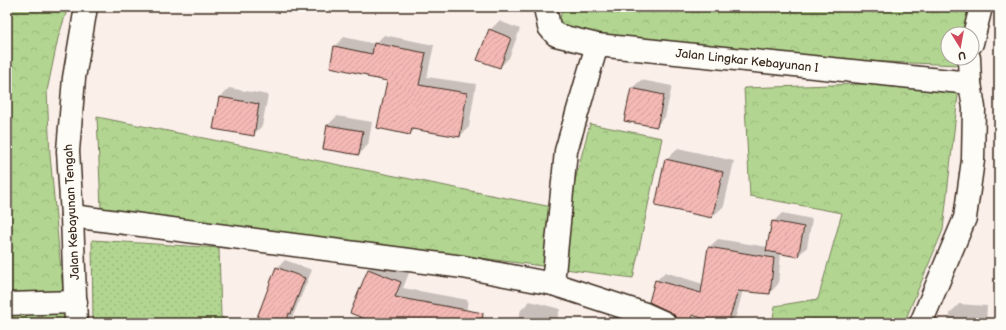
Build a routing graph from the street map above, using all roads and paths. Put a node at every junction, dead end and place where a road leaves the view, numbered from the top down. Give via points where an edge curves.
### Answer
1 (86, 7) edge
2 (545, 7) edge
3 (981, 7) edge
4 (976, 26) edge
5 (598, 45) junction
6 (969, 66) edge
7 (970, 83) junction
8 (72, 216) junction
9 (553, 284) junction
10 (7, 304) edge
11 (76, 313) edge
12 (665, 323) edge
13 (920, 323) edge

1 - 8 street, Jalan Kebayunan Tengah via 74,78 68,151
2 - 5 street, Jalan Lingkar Kebayunan I via 549,27 556,35
3 - 4 street
5 - 7 street, Jalan Lingkar Kebayunan I
5 - 9 street via 566,151
6 - 7 street
7 - 13 street via 974,108 973,160 965,218
8 - 9 street via 463,267
8 - 11 street, Jalan Kebayunan Tengah
9 - 12 street
10 - 11 street

